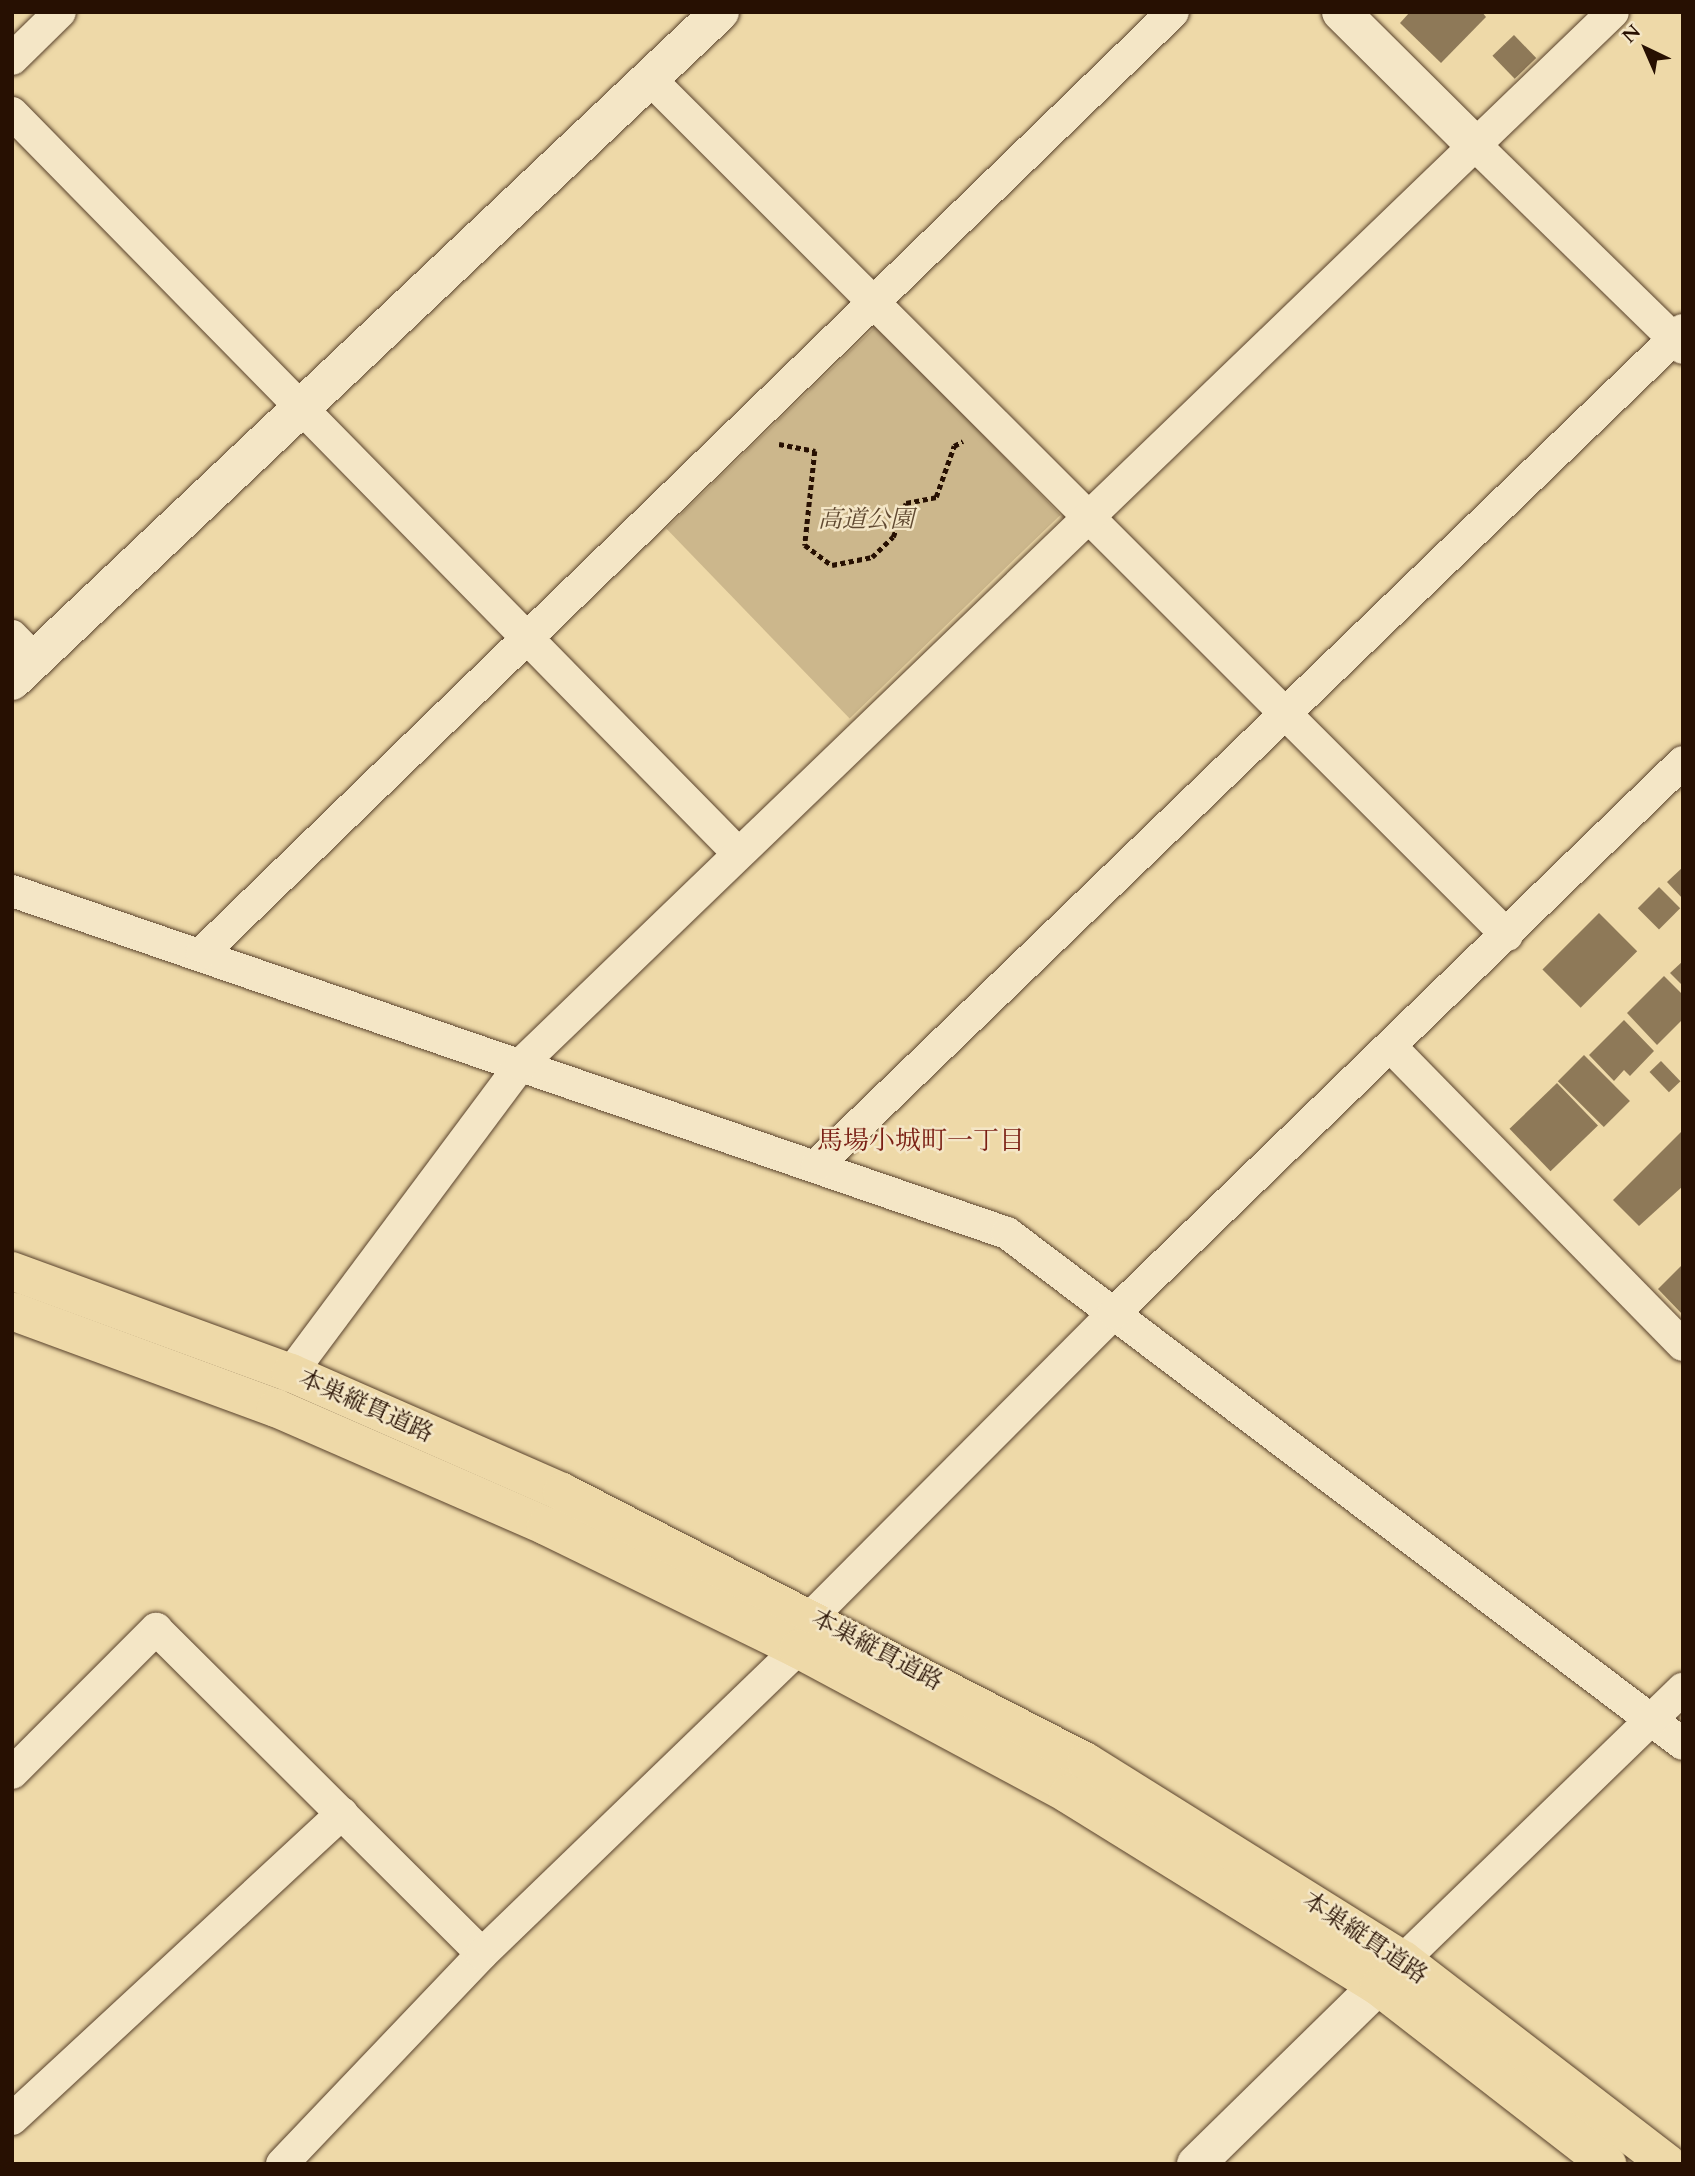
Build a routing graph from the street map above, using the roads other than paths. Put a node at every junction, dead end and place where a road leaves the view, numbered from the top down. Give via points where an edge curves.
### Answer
1 (60, 12) edge
2 (720, 12) edge
3 (1173, 12) edge
4 (1342, 12) edge
5 (1613, 12) edge
6 (12, 59) edge
7 (651, 80) junction
8 (12, 113) edge
9 (1474, 144) junction
10 (874, 303) junction
11 (1680, 339) edge
12 (304, 406) junction
13 (1087, 512) junction
14 (525, 638) junction
15 (20, 659) edge
16 (1288, 712) junction
17 (1683, 762) edge
18 (736, 851) junction
19 (12, 891) edge
20 (1507, 935) junction
21 (202, 953) junction
22 (1391, 1047) junction
23 (521, 1064) junction
24 (817, 1166) junction
25 (12, 1271) edge
26 (12, 1311) edge
27 (1114, 1313) junction
28 (1683, 1345) edge
29 (290, 1373) junction
30 (805, 1632) junction
31 (1683, 1689) edge
32 (1650, 1721) junction
33 (1683, 1744) edge
34 (12, 1773) edge
35 (342, 1813) junction
36 (482, 1954) junction
37 (1391, 1974) junction
38 (12, 2119) edge
39 (282, 2164) edge
40 (1196, 2164) edge
41 (1607, 2164) edge
42 (1668, 2164) edge

1 - 6 street
2 - 7 street
3 - 10 street
4 - 9 street
5 - 9 street
7 - 10 street
7 - 12 street
8 - 12 street
9 - 11 street
9 - 13 street
10 - 13 street
10 - 14 street
11 - 16 street
12 - 14 street
12 - 15 street
13 - 16 street
13 - 18 street
14 - 18 street
14 - 21 street
16 - 20 street
16 - 24 street
17 - 20 street
18 - 23 street
19 - 21 street
20 - 22 street
21 - 23 street
22 - 27 street
22 - 28 street
23 - 24 street
23 - 29 street
24 - 27 street via 1007,1233
25 - 29 main road, 本巣縦貫道路
26 - 30 main road, 本巣縦貫道路 via 276,1408
27 - 30 street
27 - 32 street
29 - 30 main road, 本巣縦貫道路 via 562,1492
30 - 36 street
30 - 37 main road, 本巣縦貫道路 via 1136,1791
31 - 32 street
32 - 33 street
32 - 37 street
34 - 35 street via 156,1629
35 - 36 street
35 - 38 street
36 - 39 street
37 - 40 street
37 - 41 main road, 本巣縦貫道路
37 - 42 main road, 本巣縦貫道路

